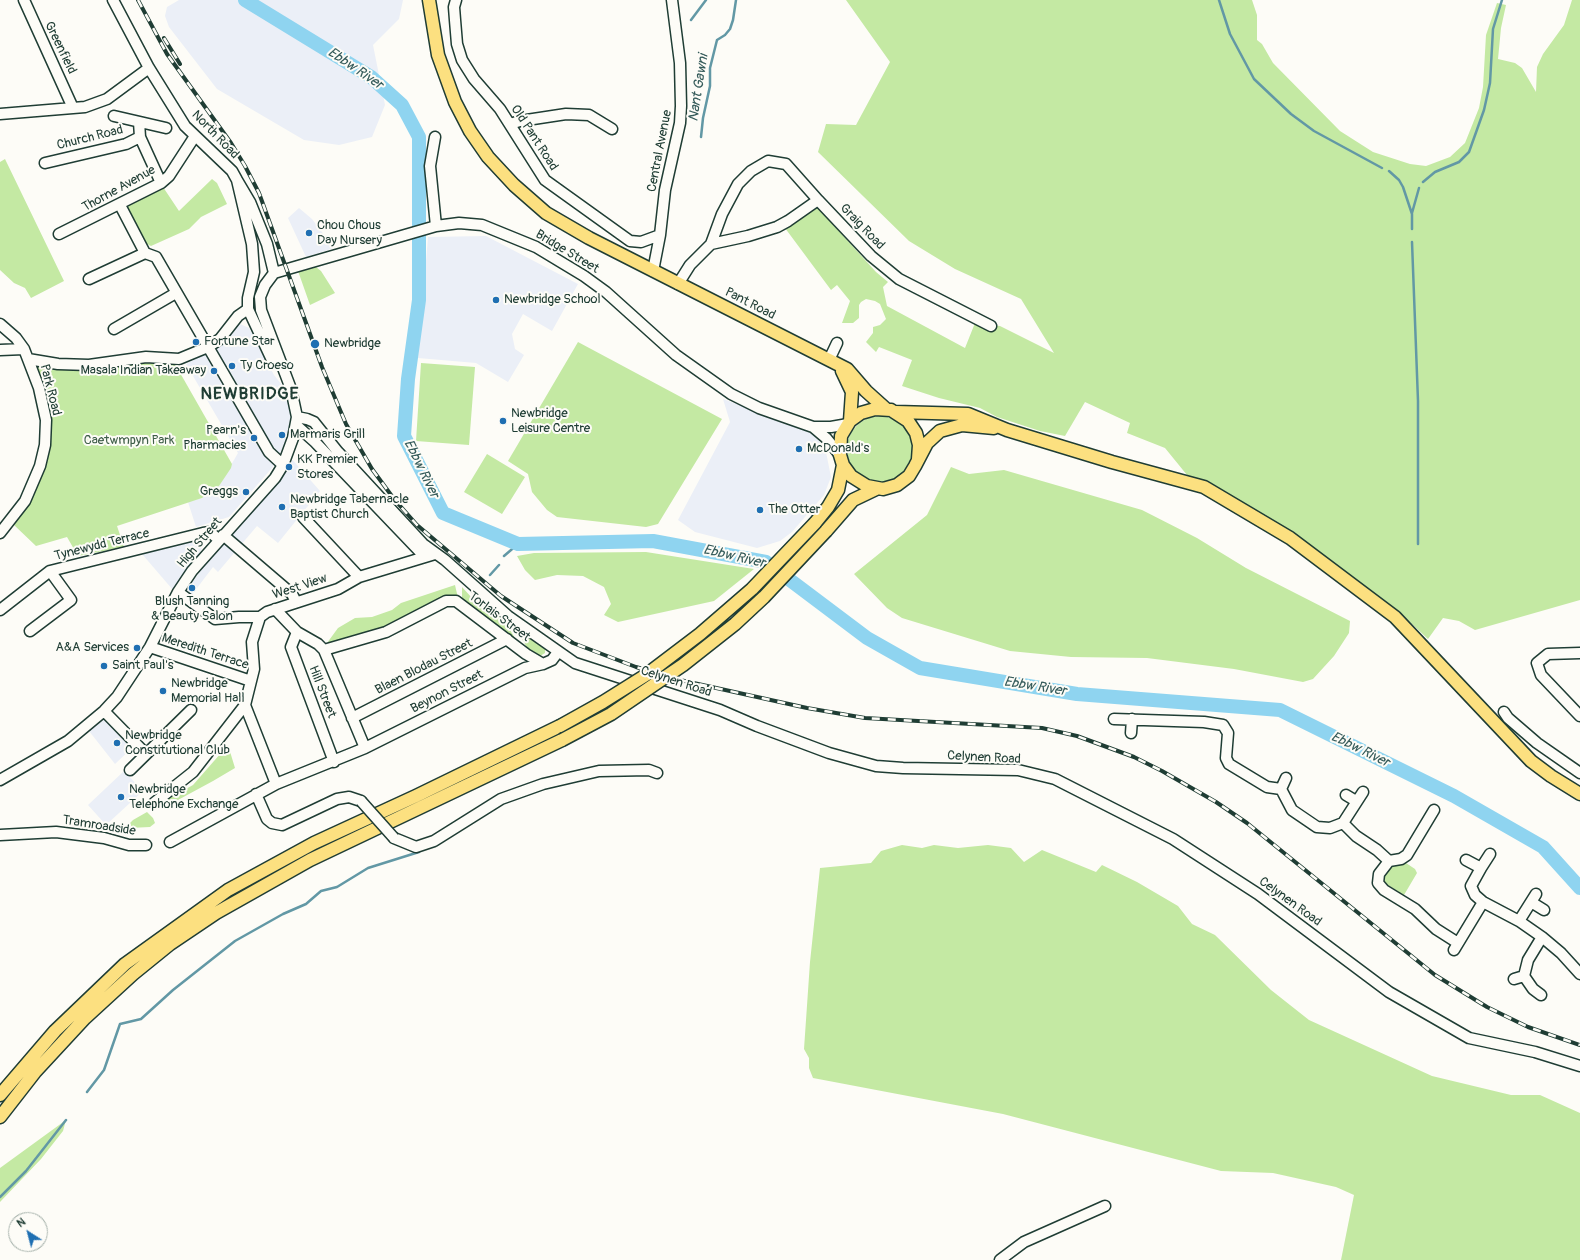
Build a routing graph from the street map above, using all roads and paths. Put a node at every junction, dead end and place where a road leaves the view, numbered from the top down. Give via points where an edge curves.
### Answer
1 (24, 0) edge
2 (113, 0) edge
3 (429, 0) edge
4 (456, 0) edge
5 (672, 0) edge
6 (149, 68) junction
7 (73, 108) junction
8 (0, 114) edge
9 (114, 116) dead end
10 (139, 122) junction
11 (510, 124) junction
12 (166, 128) dead end
13 (612, 129) dead end
14 (195, 136) junction
15 (140, 137) junction
16 (435, 137) dead end
17 (45, 163) dead end
18 (237, 180) junction
19 (161, 183) junction
20 (818, 200) junction
21 (120, 205) junction
22 (432, 227) junction
23 (59, 234) dead end
24 (660, 235) junction
25 (711, 244) junction
26 (145, 253) junction
27 (653, 271) junction
28 (274, 273) junction
29 (89, 279) dead end
30 (678, 284) junction
31 (176, 293) junction
32 (248, 310) junction
33 (0, 324) edge
34 (991, 326) dead end
35 (114, 329) dead end
36 (837, 344) dead end
37 (208, 347) junction
38 (24, 349) junction
39 (0, 350) edge
40 (28, 359) junction
41 (832, 361) junction
42 (280, 363) junction
43 (891, 410) junction
44 (296, 421) junction
45 (849, 422) junction
46 (813, 427) junction
47 (1007, 430) junction
48 (918, 459) junction
49 (842, 460) junction
50 (283, 464) junction
51 (876, 489) junction
52 (303, 517) dead end
53 (0, 533) edge
54 (221, 537) junction
55 (430, 555) junction
56 (50, 571) junction
57 (359, 577) junction
58 (178, 592) junction
59 (296, 602) junction
60 (275, 609) junction
61 (0, 610) edge
62 (260, 617) junction
63 (30, 631) dead end
64 (297, 632) junction
65 (506, 639) junction
66 (150, 647) junction
67 (324, 650) junction
68 (558, 652) junction
69 (1580, 653) edge
70 (543, 664) junction
71 (251, 681) junction
72 (245, 705) junction
73 (190, 710) dead end
74 (104, 712) junction
75 (1504, 712) dead end
76 (1580, 716) edge
77 (352, 718) junction
78 (1114, 719) dead end
79 (1132, 719) junction
80 (1131, 733) dead end
81 (365, 748) junction
82 (146, 754) junction
83 (334, 762) junction
84 (130, 770) dead end
85 (656, 773) dead end
86 (1580, 773) edge
87 (1286, 778) dead end
88 (0, 780) edge
89 (276, 784) junction
90 (1280, 789) junction
91 (1362, 792) dead end
92 (256, 794) junction
93 (1580, 794) edge
94 (1346, 795) dead end
95 (1356, 801) junction
96 (154, 803) dead end
97 (1434, 810) dead end
98 (1343, 823) junction
99 (0, 834) edge
100 (170, 842) dead end
101 (146, 845) dead end
102 (1490, 854) dead end
103 (1466, 860) dead end
104 (1389, 861) junction
105 (1481, 868) junction
106 (1483, 902) junction
107 (1544, 910) dead end
108 (1519, 921) junction
109 (1542, 937) junction
110 (1580, 974) edge
111 (1524, 976) junction
112 (1514, 979) dead end
113 (1541, 995) dead end
114 (1580, 1066) edge
115 (0, 1095) edge
116 (0, 1117) edge
117 (1105, 1206) dead end
118 (1000, 1260) edge

1 - 7 street, Greenfield
2 - 6 street, North Road
3 - 27 main road, Pant Road via 438,55 455,102 470,131 488,157 514,186 546,213
4 - 11 street, Old Pant Road via 454,7 457,44 462,60 468,72 490,96
5 - 24 street, Central Avenue via 680,63 682,106 665,190
6 - 7 street via 107,99 85,107
6 - 14 street, North Road via 185,126
7 - 8 street
9 - 10 street
10 - 12 street
10 - 15 street
11 - 13 street via 566,114 589,115
11 - 24 street, Old Pant Road via 545,180 555,189 630,241 641,242
14 - 18 street, North Road via 232,171
14 - 19 street, Thorne Avenue via 169,176
15 - 17 street, Church Road via 126,144
15 - 19 street
16 - 22 street via 430,166
18 - 28 street, North Road via 250,202 267,244
18 - 32 street via 254,262
19 - 21 street, Thorne Avenue
20 - 25 street via 777,227 743,238
20 - 25 street, Graig Road via 786,164 768,161 751,171 738,184 722,214
20 - 34 street, Graig Road via 871,256 899,279
21 - 23 street, Thorne Avenue
21 - 26 street
22 - 28 street, Bridge Street
22 - 46 street, Bridge Street via 459,223 482,225 548,254 595,284 676,355 731,394 759,408
24 - 27 street
25 - 30 street via 690,265
26 - 29 street
26 - 31 street via 156,257
27 - 30 main road, Pant Road
28 - 42 street via 265,285 260,304
30 - 41 main road, Pant Road
31 - 35 street
31 - 37 street
32 - 37 street via 238,316 220,340
32 - 42 street via 271,358
33 - 38 street, Park Road
36 - 41 street
37 - 40 street via 179,359 146,357 89,365 58,364
37 - 50 street via 269,452
38 - 39 street
38 - 40 street, Park Road
40 - 53 street, Park Road via 46,420 45,445 40,466 25,501
41 - 43 main road, Pant Road via 847,369 866,391
41 - 45 main road, Pant Road via 847,379 852,392
42 - 44 street via 291,389
43 - 45 main road via 868,410
43 - 47 main road via 930,414 964,413
43 - 48 main road via 908,420 916,433 919,445
44 - 50 street, High Street
44 - 55 street, Celynen Road
45 - 46 street, Bridge Street via 831,427
45 - 49 main road via 842,436
46 - 49 street, Bridge Street via 826,438
47 - 48 main road via 962,425 945,428 931,438
47 - 93 main road via 1204,487 1290,538 1395,617 1531,761
48 - 51 main road via 904,481
49 - 51 main road via 855,480
49 - 115 main road, bridge via 838,490 815,523 757,584 700,634 646,675 560,726 314,843 228,890 113,974 55,1030
50 - 54 street, High Street via 275,478
51 - 116 main road, bridge via 853,500 764,597 735,624 683,665 611,714 562,740 310,860 216,913 170,944 85,1018 35,1072
52 - 57 street
54 - 56 street, Tynewydd Terrace via 203,532
54 - 58 street, High Street
54 - 59 street, Tynewydd Terrace via 292,594
55 - 57 street, West View
55 - 68 street, Celynen Road
56 - 61 street, Tynewydd Terrace
56 - 63 street via 71,600
57 - 59 street, West View via 338,589
58 - 62 street, West View via 215,619
58 - 66 street, High Street
59 - 60 street, West View
60 - 62 street, West View
60 - 64 street
62 - 71 street via 252,642 254,669
64 - 67 street
64 - 83 street, Hill Street via 291,647
65 - 67 street, Torlais Street via 456,601 446,601 386,632
65 - 70 street, Torlais Street
65 - 77 street, Blaen Blodau Street
66 - 71 street, Meredith Terrace
66 - 74 street, High Street
67 - 77 street
68 - 70 street via 552,660
68 - 114 street, Celynen Road via 581,665 720,710 829,753 876,766 1018,770 1054,779 1173,839 1258,894 1389,992 1468,1038 1535,1052
69 - 76 street via 1548,654 1537,663 1541,675
70 - 81 street, Beynon Street via 525,668
71 - 72 street
72 - 89 street
72 - 96 street via 193,772
73 - 82 street
74 - 82 street
74 - 88 street, High Street via 68,741
75 - 86 street via 1537,743
77 - 81 street
78 - 79 street
79 - 80 street
79 - 90 street via 1223,725 1228,734 1226,758 1229,764 1261,784
81 - 83 street, Beynon Street
82 - 84 street
83 - 89 street, Beynon Street
85 - 92 street, bridge via 649,770 599,771 543,784 501,799 434,841 416,847 394,838 360,801 349,797 337,798 282,825 267,819
87 - 90 street
89 - 92 street
90 - 98 street via 1292,810 1317,827 1330,828
91 - 95 street
92 - 100 street
94 - 95 street
95 - 98 street
97 - 104 street via 1407,854 1401,859
98 - 104 street
99 - 101 street, Tramroadside via 56,832 104,838 129,845
102 - 105 street
103 - 105 street
104 - 106 street via 1379,874 1378,883 1384,890 1415,909 1456,946
105 - 106 street via 1471,886 1475,895
106 - 108 street
107 - 108 street via 1534,898
108 - 109 street
109 - 110 street
109 - 111 street via 1528,960
111 - 112 street
111 - 113 street
117 - 118 street via 1024,1242

